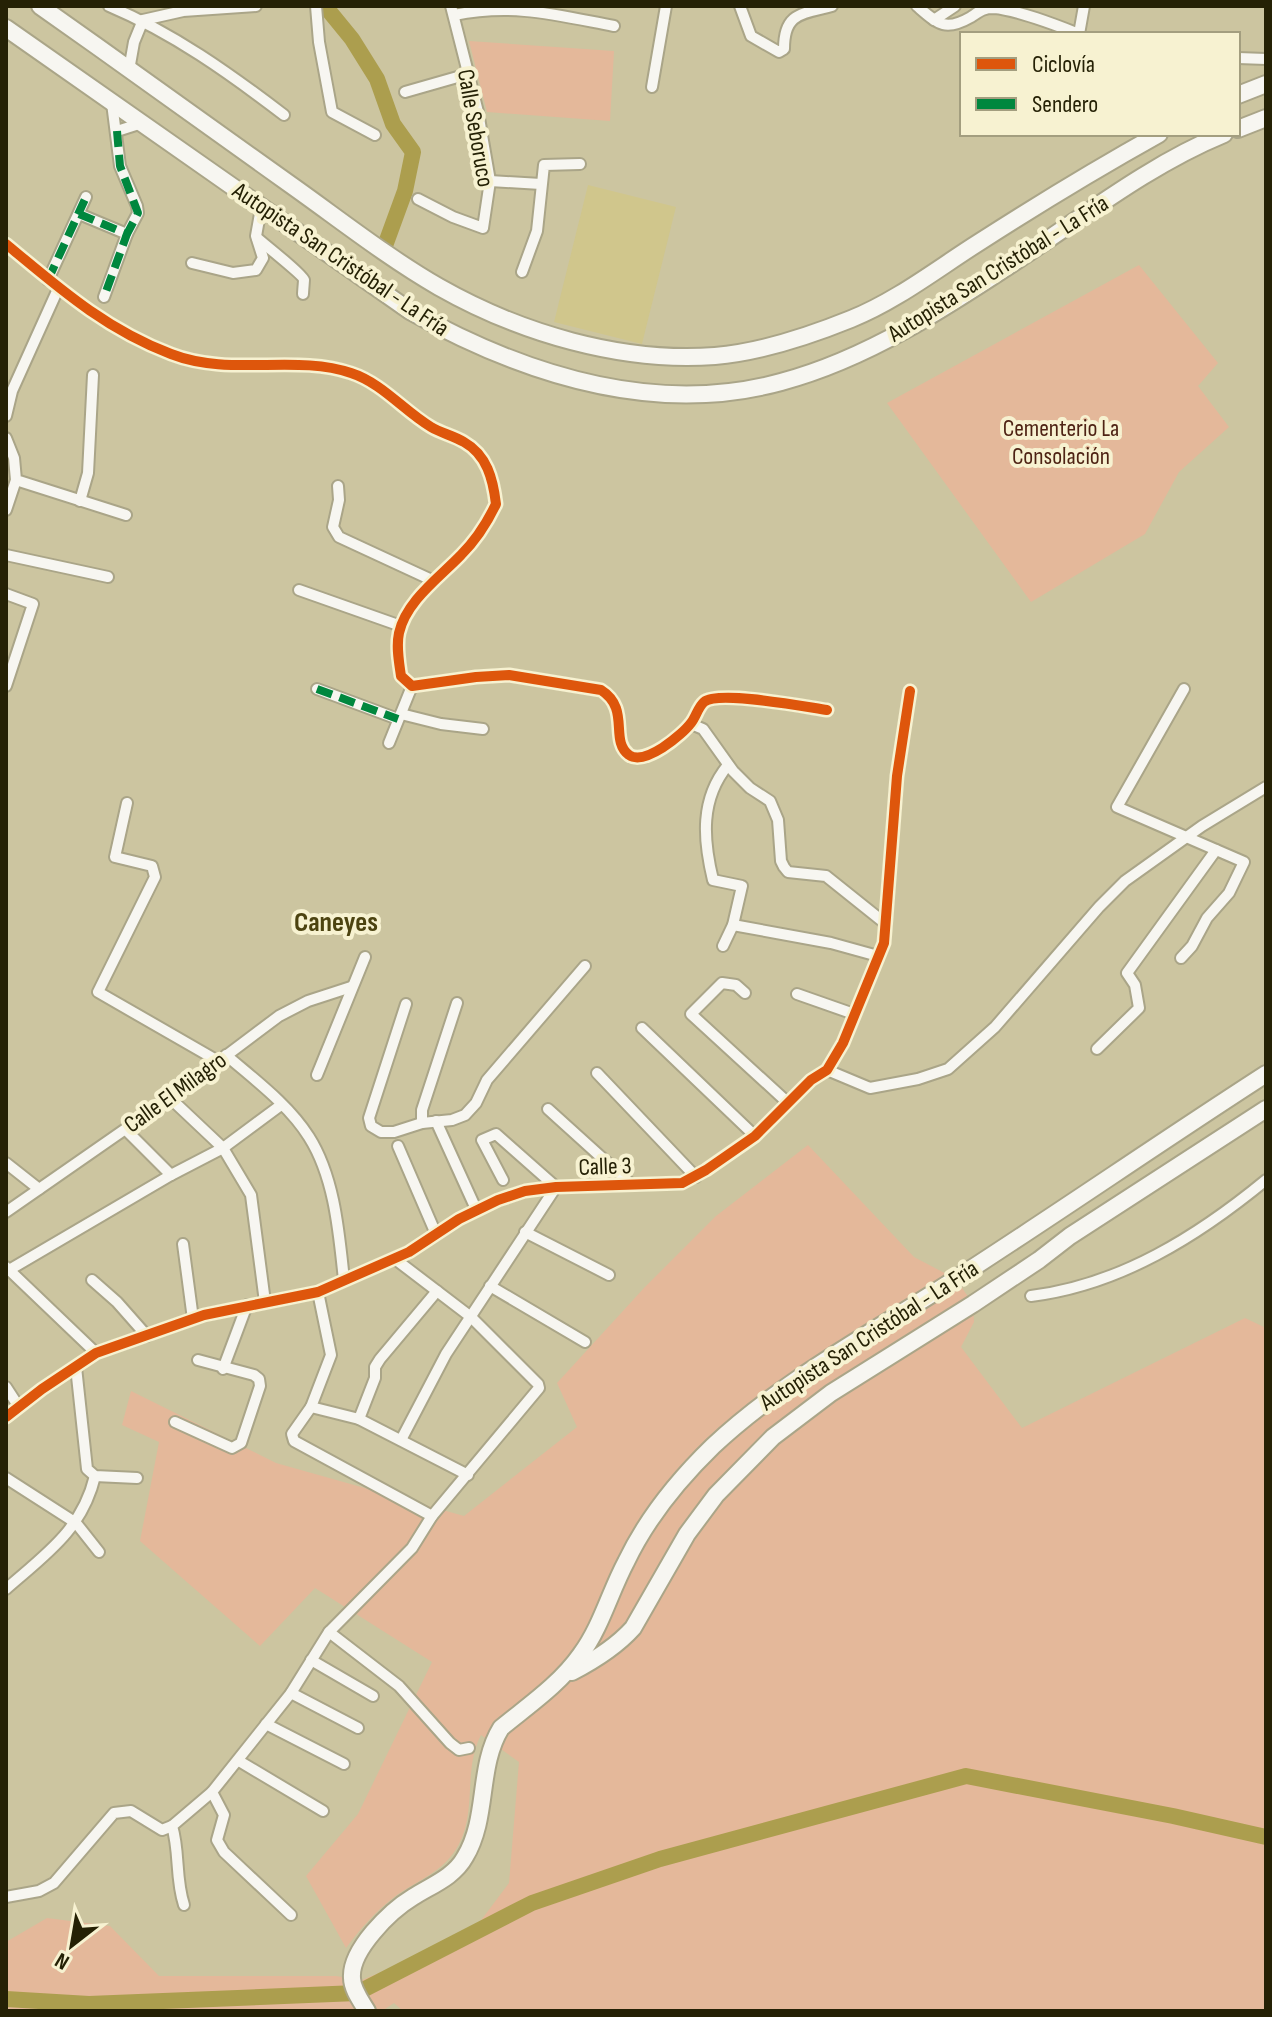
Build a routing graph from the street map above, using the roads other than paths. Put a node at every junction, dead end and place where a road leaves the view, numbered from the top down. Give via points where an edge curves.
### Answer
1 (40, 6) edge
2 (109, 6) edge
3 (256, 6) edge
4 (316, 6) edge
5 (666, 6) edge
6 (740, 6) edge
7 (832, 6) edge
8 (917, 6) edge
9 (955, 6) edge
10 (1084, 6) edge
11 (990, 7) edge
12 (183, 8) edge
13 (165, 9) edge
14 (452, 10) edge
15 (143, 20) junction
16 (934, 20) junction
17 (614, 26) dead end
18 (7, 31) edge
19 (1073, 32) edge
20 (1079, 32) edge
21 (1240, 58) edge
22 (1266, 59) edge
23 (129, 70) junction
24 (468, 74) junction
25 (1266, 84) edge
26 (652, 87) dead end
27 (405, 92) dead end
28 (1240, 94) edge
29 (112, 102) junction
30 (284, 115) dead end
31 (1266, 118) edge
32 (142, 123) junction
33 (1240, 128) edge
34 (117, 131) junction
35 (375, 135) dead end
36 (1156, 136) edge
37 (1220, 136) edge
38 (580, 164) dead end
39 (490, 181) junction
40 (541, 184) junction
41 (86, 197) dead end
42 (418, 199) dead end
43 (261, 208) junction
44 (79, 214) junction
45 (127, 234) junction
46 (256, 236) junction
47 (6, 244) edge
48 (192, 263) dead end
49 (522, 272) dead end
50 (48, 280) junction
51 (58, 289) junction
52 (303, 294) dead end
53 (104, 297) dead end
54 (93, 375) dead end
55 (6, 416) edge
56 (6, 438) edge
57 (16, 480) junction
58 (338, 486) dead end
59 (80, 501) junction
60 (6, 510) edge
61 (126, 515) dead end
62 (6, 555) edge
63 (108, 577) dead end
64 (434, 581) junction
65 (299, 590) dead end
66 (6, 594) edge
67 (401, 626) junction
68 (6, 686) edge
69 (412, 686) junction
70 (317, 689) dead end
71 (1184, 689) dead end
72 (910, 691) dead end
73 (827, 710) dead end
74 (400, 716) junction
75 (691, 724) junction
76 (483, 729) dead end
77 (389, 743) dead end
78 (728, 765) junction
79 (1266, 787) edge
80 (127, 803) dead end
81 (1188, 836) junction
82 (1216, 850) junction
83 (886, 924) junction
84 (733, 925) junction
85 (723, 946) dead end
86 (878, 956) junction
87 (365, 957) dead end
88 (1181, 958) dead end
89 (585, 966) dead end
90 (351, 987) junction
91 (745, 993) dead end
92 (797, 994) dead end
93 (457, 1003) dead end
94 (406, 1004) dead end
95 (854, 1014) junction
96 (642, 1028) dead end
97 (1097, 1049) dead end
98 (222, 1058) junction
99 (827, 1070) junction
100 (597, 1073) dead end
101 (1266, 1074) edge
102 (317, 1075) dead end
103 (170, 1098) junction
104 (787, 1102) junction
105 (281, 1105) junction
106 (548, 1109) dead end
107 (1266, 1109) edge
108 (436, 1121) junction
109 (422, 1123) junction
110 (126, 1130) junction
111 (755, 1136) junction
112 (398, 1146) dead end
113 (223, 1148) junction
114 (6, 1163) edge
115 (171, 1175) junction
116 (696, 1177) junction
117 (503, 1180) dead end
118 (1266, 1180) edge
119 (632, 1185) junction
120 (556, 1187) junction
121 (39, 1189) junction
122 (476, 1209) junction
123 (6, 1212) edge
124 (525, 1232) junction
125 (436, 1234) junction
126 (183, 1244) dead end
127 (395, 1259) junction
128 (7, 1268) edge
129 (609, 1275) dead end
130 (92, 1280) dead end
131 (344, 1280) junction
132 (490, 1286) junction
133 (437, 1291) junction
134 (318, 1292) junction
135 (1031, 1296) dead end
136 (265, 1302) junction
137 (247, 1305) junction
138 (471, 1317) junction
139 (193, 1319) junction
140 (147, 1336) junction
141 (585, 1342) dead end
142 (96, 1353) junction
143 (198, 1360) dead end
144 (76, 1367) junction
145 (223, 1369) junction
146 (6, 1387) edge
147 (19, 1407) junction
148 (311, 1407) junction
149 (6, 1417) edge
150 (359, 1419) junction
151 (175, 1422) dead end
152 (401, 1440) junction
153 (468, 1475) junction
154 (95, 1476) junction
155 (6, 1478) edge
156 (137, 1478) dead end
157 (432, 1516) junction
158 (76, 1523) junction
159 (99, 1552) dead end
160 (6, 1589) edge
161 (329, 1632) junction
162 (311, 1660) junction
163 (563, 1677) junction
164 (291, 1693) junction
165 (373, 1696) dead end
166 (266, 1724) junction
167 (358, 1728) dead end
168 (469, 1748) dead end
169 (239, 1761) junction
170 (344, 1764) dead end
171 (212, 1792) junction
172 (323, 1811) dead end
173 (172, 1826) junction
174 (6, 1897) edge
175 (184, 1905) dead end
176 (291, 1915) dead end
177 (360, 1999) edge

1 - 23 highway, Autopista San Cristóbal - La Fría
2 - 15 street
3 - 12 street
4 - 35 street via 332,112
5 - 26 street
6 - 7 street via 751,36 779,52 784,49 784,30 794,18
8 - 16 street
9 - 16 street
10 - 20 street
11 - 16 street via 962,22 944,26
11 - 19 street
12 - 13 street
13 - 15 street
14 - 17 street via 517,9
14 - 24 street, Calle Seboruco
15 - 23 street
15 - 30 street
18 - 29 highway, Autopista San Cristóbal - La Fría
21 - 22 street
23 - 36 highway, Autopista San Cristóbal - La Fría via 437,286 523,326 580,342 678,357 718,356 790,341 854,318
24 - 27 street
24 - 39 street, Calle Seboruco
25 - 28 highway
29 - 32 highway, Autopista San Cristóbal - La Fría
29 - 34 street
31 - 33 highway
32 - 34 street
32 - 43 highway, Autopista San Cristóbal - La Fría
34 - 45 street via 120,166 138,213
37 - 43 highway, Autopista San Cristóbal - La Fría via 1119,191 920,321 855,355 804,375 723,392 635,391 577,381 513,361 410,311
38 - 40 street via 544,165
39 - 40 street
39 - 42 street, Calle Seboruco via 483,228
40 - 49 street via 537,231
41 - 44 street
43 - 46 street
44 - 45 street
44 - 50 street
45 - 53 street
46 - 48 street via 263,258 251,272
46 - 52 street via 300,273
47 - 50 street
50 - 51 street
51 - 55 street
51 - 64 street via 174,356 215,365 305,365 353,373 429,426 467,443 488,467 496,504 477,536
54 - 59 street via 88,473
56 - 57 street
57 - 59 street
57 - 60 street
58 - 64 street via 333,527 339,537
59 - 61 street
62 - 63 street
64 - 67 street
65 - 67 street
66 - 68 street via 33,604
67 - 69 street via 401,676
69 - 74 street
69 - 75 street via 509,675 601,690 617,708 623,747 640,758 658,751
70 - 74 street
71 - 81 street via 1117,807
72 - 83 street, Calle 3 via 897,776
73 - 75 street via 712,698
74 - 76 street
74 - 77 street
75 - 78 street via 703,729
78 - 83 street via 770,801 778,820 781,861 788,872 826,876
78 - 84 street via 715,781 706,809 713,880 742,886
79 - 81 street
80 - 98 street via 115,857 152,866 155,877 98,992
81 - 82 street
81 - 99 street via 1112,894 995,1027 948,1069 870,1088
82 - 88 street via 1244,862 1229,893
82 - 97 street via 1127,973 1139,1008
83 - 86 street, Calle 3
84 - 85 street
84 - 86 street
86 - 95 street, Calle 3
87 - 90 street
89 - 108 street via 487,1080 473,1108 459,1118
90 - 98 street, Calle El Milagro via 292,1008
90 - 102 street
91 - 104 street via 722,983 691,1014
92 - 95 street
93 - 109 street
94 - 109 street via 369,1122 389,1133
95 - 99 street, Calle 3
96 - 111 street
98 - 103 street, Calle El Milagro
98 - 105 street
99 - 104 street, Calle 3
100 - 116 street
101 - 163 highway, Autopista San Cristóbal - La Fría via 752,1411 693,1467 647,1523 594,1634
103 - 110 street, Calle El Milagro
103 - 113 street
104 - 111 street, Calle 3
105 - 113 street
105 - 131 street via 310,1138 323,1166
106 - 119 street
107 - 163 highway, Autopista San Cristóbal - La Fría via 831,1393 773,1437 716,1495 687,1534 633,1628 595,1660
108 - 109 street
108 - 122 street
110 - 115 street
110 - 121 street, Calle El Milagro
111 - 116 street, Calle 3
112 - 125 street
113 - 115 street
113 - 136 street via 251,1195
114 - 121 street
115 - 128 street
116 - 119 street, Calle 3 via 673,1184
117 - 120 street via 482,1140 496,1134
118 - 135 street via 1226,1213 1130,1270 1065,1292
119 - 120 street, Calle 3
120 - 122 street, Calle 3 via 525,1191
120 - 124 street
121 - 123 street, Calle El Milagro
122 - 125 street, Calle 3
124 - 129 street
124 - 132 street
125 - 127 street, Calle 3
126 - 139 street
127 - 131 street, Calle 3
127 - 133 street
128 - 142 street
130 - 140 street
131 - 134 street, Calle 3
132 - 138 street
132 - 141 street
133 - 138 street
133 - 150 street via 375,1367
134 - 136 street, Calle 3
134 - 148 street via 331,1355
136 - 137 street, Calle 3
137 - 139 street, Calle 3
137 - 145 street
138 - 152 street
138 - 153 street via 539,1388
139 - 140 street, Calle 3
140 - 142 street, Calle 3
142 - 144 street, Calle 3
143 - 145 street
144 - 147 street, Calle 3
144 - 154 street via 87,1469
145 - 151 street via 254,1375 260,1382 239,1445 232,1448
146 - 147 street
147 - 149 street, Calle 3
148 - 150 street
148 - 157 street via 292,1434 294,1441
150 - 152 street
152 - 153 street
153 - 157 street
154 - 156 street
154 - 158 street
155 - 158 street
157 - 161 street via 412,1548
158 - 159 street
158 - 160 street
161 - 162 street
161 - 168 street via 399,1686 450,1743 459,1750
162 - 164 street
162 - 165 street
163 - 177 highway via 501,1728 489,1756 477,1831 465,1858 449,1876 405,1902 367,1940 353,1966 352,1981
164 - 166 street
164 - 167 street
166 - 169 street
166 - 170 street
169 - 171 street
169 - 172 street
171 - 173 street
171 - 176 street via 224,1815 217,1840 224,1852
173 - 174 street via 162,1830 131,1811 114,1813 54,1883
173 - 175 street

